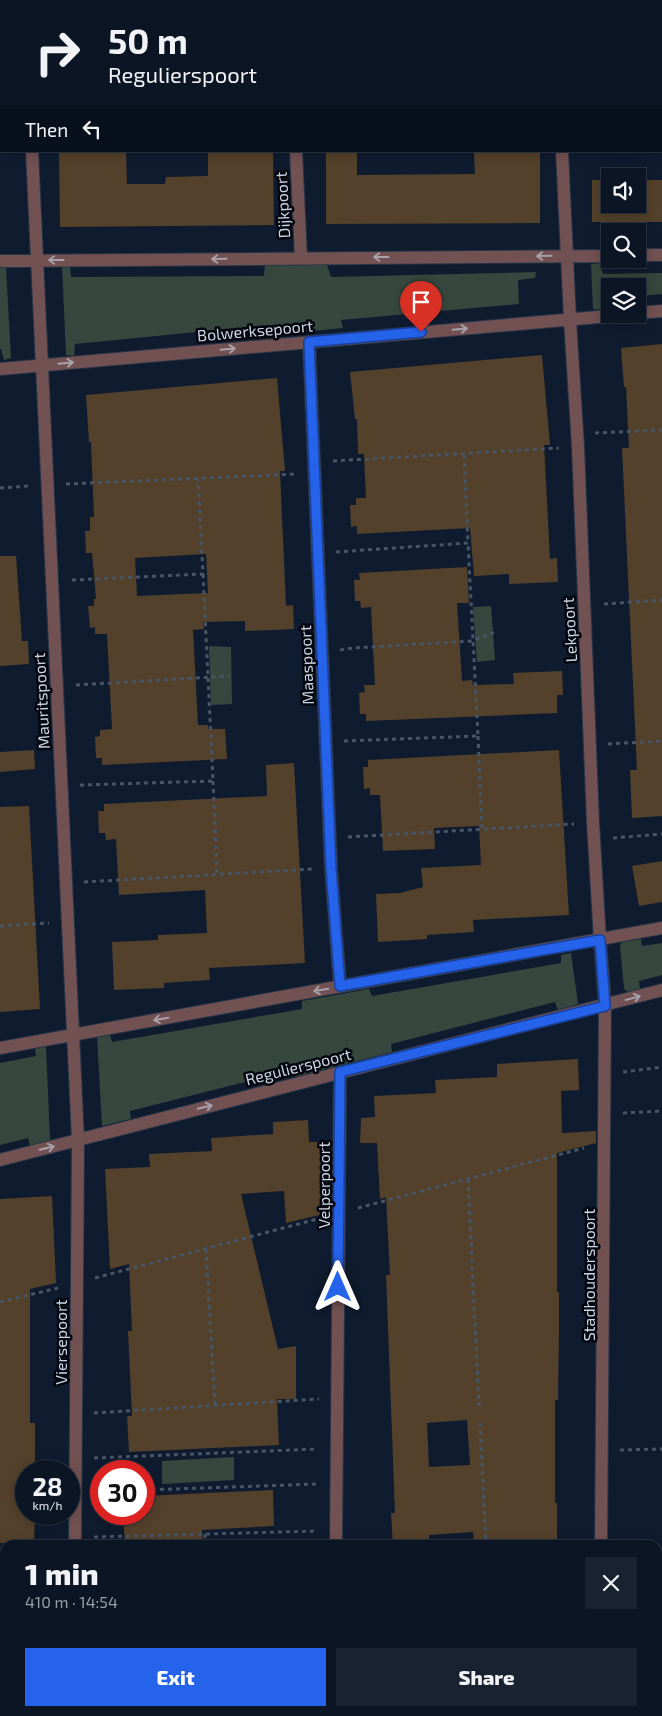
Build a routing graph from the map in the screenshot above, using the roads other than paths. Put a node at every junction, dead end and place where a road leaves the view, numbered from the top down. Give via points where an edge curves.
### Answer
1 (32, 152) edge
2 (296, 152) edge
3 (562, 152) edge
4 (646, 255) edge
5 (662, 255) edge
6 (568, 256) junction
7 (601, 256) edge
8 (301, 258) junction
9 (36, 260) junction
10 (0, 261) edge
11 (662, 311) edge
12 (646, 312) edge
13 (601, 317) edge
14 (570, 320) junction
15 (309, 342) junction
16 (40, 365) junction
17 (0, 369) edge
18 (662, 928) edge
19 (600, 940) junction
20 (340, 986) junction
21 (662, 990) edge
22 (605, 1006) junction
23 (73, 1034) junction
24 (0, 1048) edge
25 (340, 1072) junction
26 (78, 1140) junction
27 (0, 1160) edge
28 (75, 1540) edge
29 (336, 1540) edge
30 (601, 1540) edge

1 - 9 street, Mauritspoort
2 - 8 street, Dijkpoort
3 - 6 street, Lekpoort
4 - 5 street
6 - 7 street
6 -> 8 street
6 - 14 street, Lekpoort
8 -> 9 street
9 - 10 street
9 - 16 street, Mauritspoort
11 - 12 street
13 - 14 street, Bolwerksepoort
15 -> 14 street, Bolwerksepoort
14 - 19 street, Lekpoort
16 -> 15 street, Bolwerksepoort
15 - 20 street, Maaspoort via 331,868
16 - 17 street, Bolwerksepoort
16 - 23 street, Mauritspoort
18 - 19 street
19 - 20 street
19 - 22 street, Lekpoort
20 -> 23 street
22 -> 21 street, Regulierspoort
22 - 25 street, Regulierspoort
22 - 30 street, Stadhouderspoort
23 - 24 street
23 - 26 street, Viersepoort
26 -> 25 street, Regulierspoort
25 - 29 street, Velperpoort
27 -> 26 street, Regulierspoort
26 - 28 street, Viersepoort

